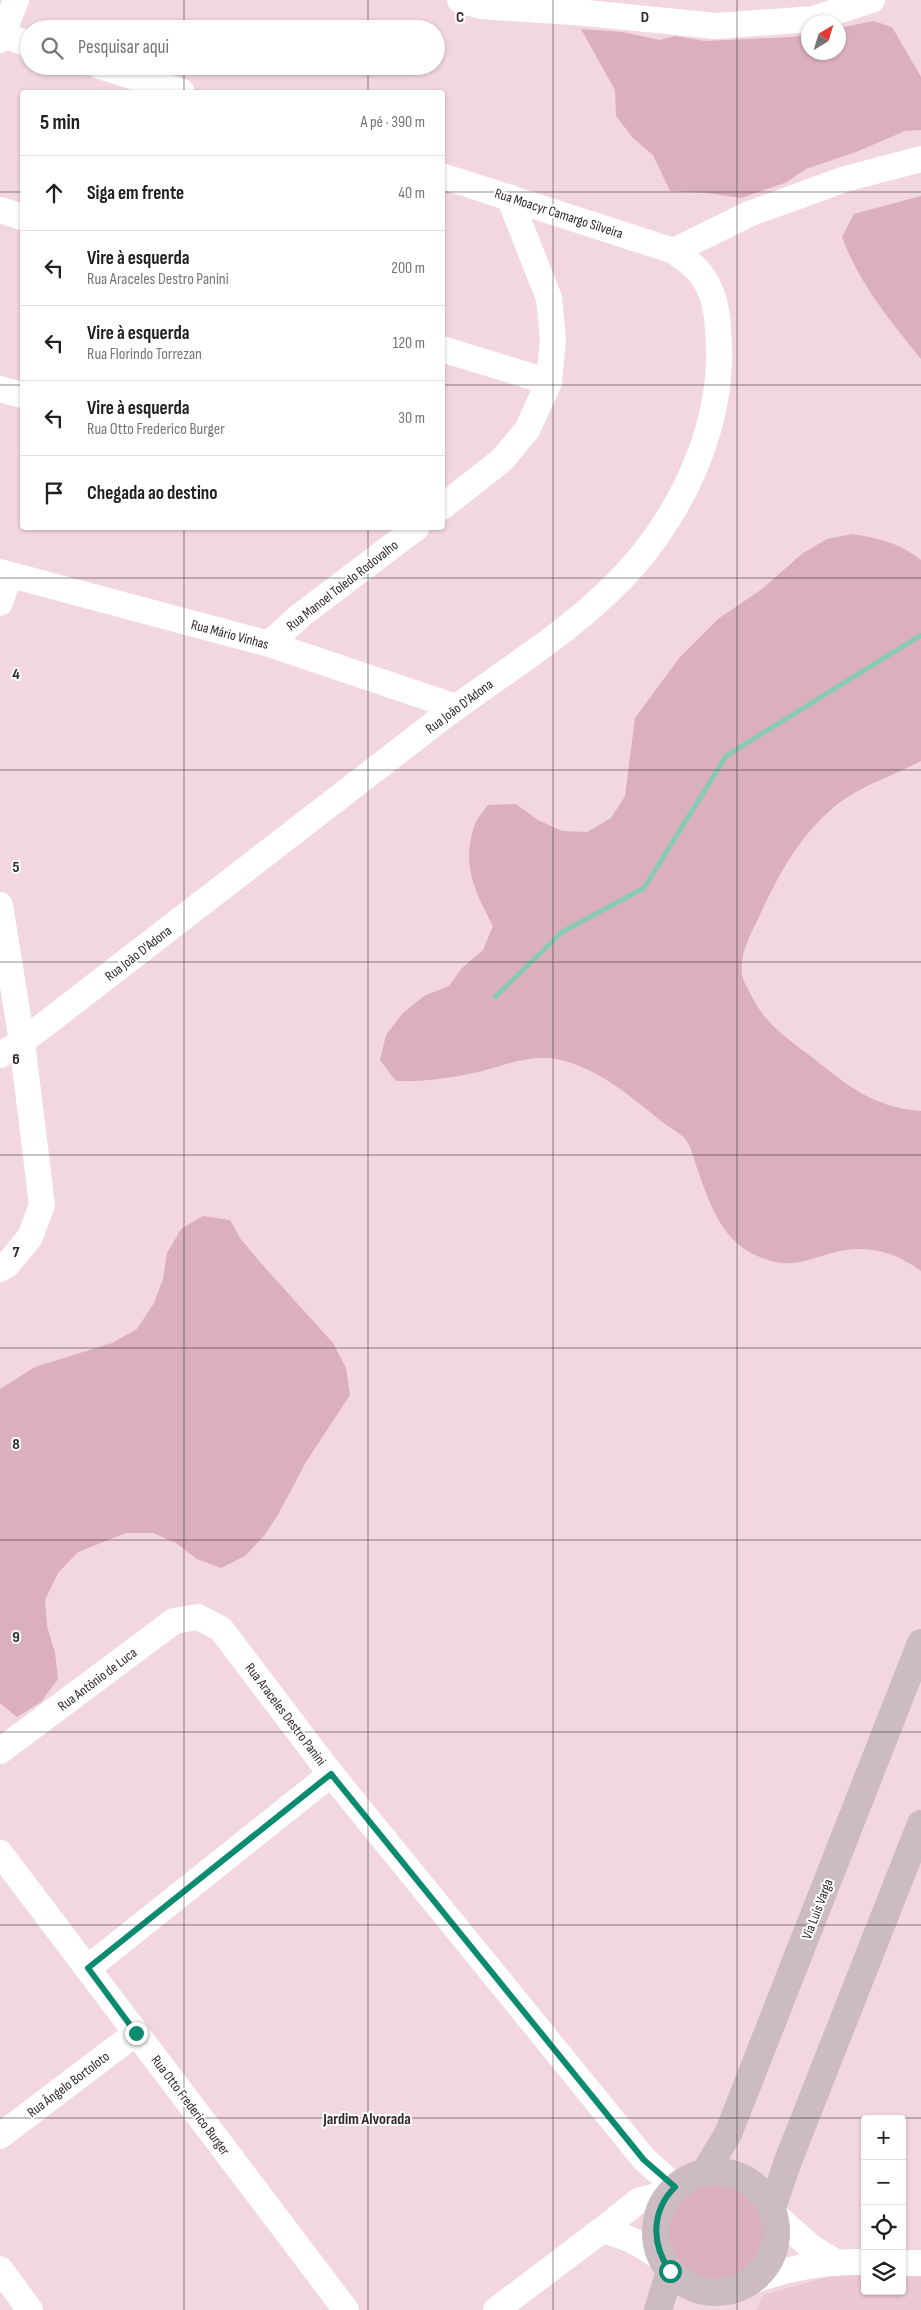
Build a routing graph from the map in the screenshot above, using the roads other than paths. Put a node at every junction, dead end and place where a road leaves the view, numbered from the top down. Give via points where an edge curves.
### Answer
1 (16, 0) edge
2 (872, 0) edge
3 (473, 2) edge
4 (1, 37) edge
5 (20, 42) edge
6 (128, 75) edge
7 (176, 90) edge
8 (921, 159) edge
9 (445, 177) edge
10 (509, 197) junction
11 (0, 210) edge
12 (20, 216) edge
13 (674, 251) junction
14 (445, 349) edge
15 (548, 382) junction
16 (0, 389) edge
17 (20, 395) edge
18 (445, 505) edge
19 (413, 530) edge
20 (4, 573) edge
21 (0, 602) edge
22 (269, 644) junction
23 (456, 708) junction
24 (0, 905) edge
25 (11, 1049) edge
26 (0, 1269) edge
27 (198, 1617) joint
28 (921, 1643) edge
29 (0, 1751) edge
30 (331, 1774) junction
31 (921, 1824) edge
32 (0, 1853) edge
33 (88, 1968) junction
34 (136, 2033) junction
35 (0, 2136) edge
36 (705, 2172) junction
37 (672, 2190) junction
38 (773, 2211) junction
39 (602, 2230) junction
40 (834, 2261) junction
41 (861, 2262) edge
42 (906, 2263) edge
43 (921, 2263) edge
44 (666, 2265) junction
45 (0, 2269) edge
46 (748, 2283) junction
47 (30, 2310) edge
48 (346, 2310) edge
49 (496, 2310) edge
50 (658, 2310) edge
51 (734, 2310) edge

1 - 4 street
2 - 3 street via 813,18 716,26
4 - 5 street
6 - 7 street
8 - 13 street via 845,178 750,214
9 - 10 street, Rua Moacyr Camargo Silveira
10 - 13 street, Rua Moacyr Camargo Silveira
10 - 15 street via 549,298 553,339
11 - 12 street
13 - 23 street, Rua João D'Adona via 700,272 716,302 720,349 714,410 698,463 672,514 634,565 590,609
14 - 15 street
15 - 18 street via 527,430 502,460
16 - 17 street
19 - 22 street, Rua Manoel Toledo Rodovalho via 300,615
20 - 21 street
20 - 22 street, Rua Mário Vinhas
22 - 23 street, Rua Mário Vinhas
23 - 25 street, Rua João D'Adona
24 - 25 street
25 - 26 street via 42,1204 30,1237
27 - 29 street, Rua Antônio de Luca via 174,1622
27 - 30 street, Rua Araceles Destro Panini via 221,1629
28 - 36 main road, Via Luís Varga via 728,2134
30 - 33 street
30 - 37 street, Rua Araceles Destro Panini via 644,2160
31 - 38 main road via 788,2161
32 - 33 street, Rua Otto Frederico Burger
33 - 34 street, Rua Otto Frederico Burger
34 - 35 street, Rua Ângelo Bortoloto
34 - 48 street, Rua Otto Frederico Burger
36 - 37 main road
36 - 38 main road via 725,2172 745,2178 761,2191
37 - 39 street via 638,2200
37 - 44 main road via 658,2213 655,2237
38 - 40 street via 811,2246
38 - 46 main road via 777,2232 774,2251 765,2268
39 - 44 street via 642,2243
39 - 49 street
40 - 41 street
40 - 46 street via 783,2271
42 - 43 street
44 - 46 main road via 682,2282 697,2289 730,2291
44 - 50 main road
45 - 47 street
46 - 51 main road

